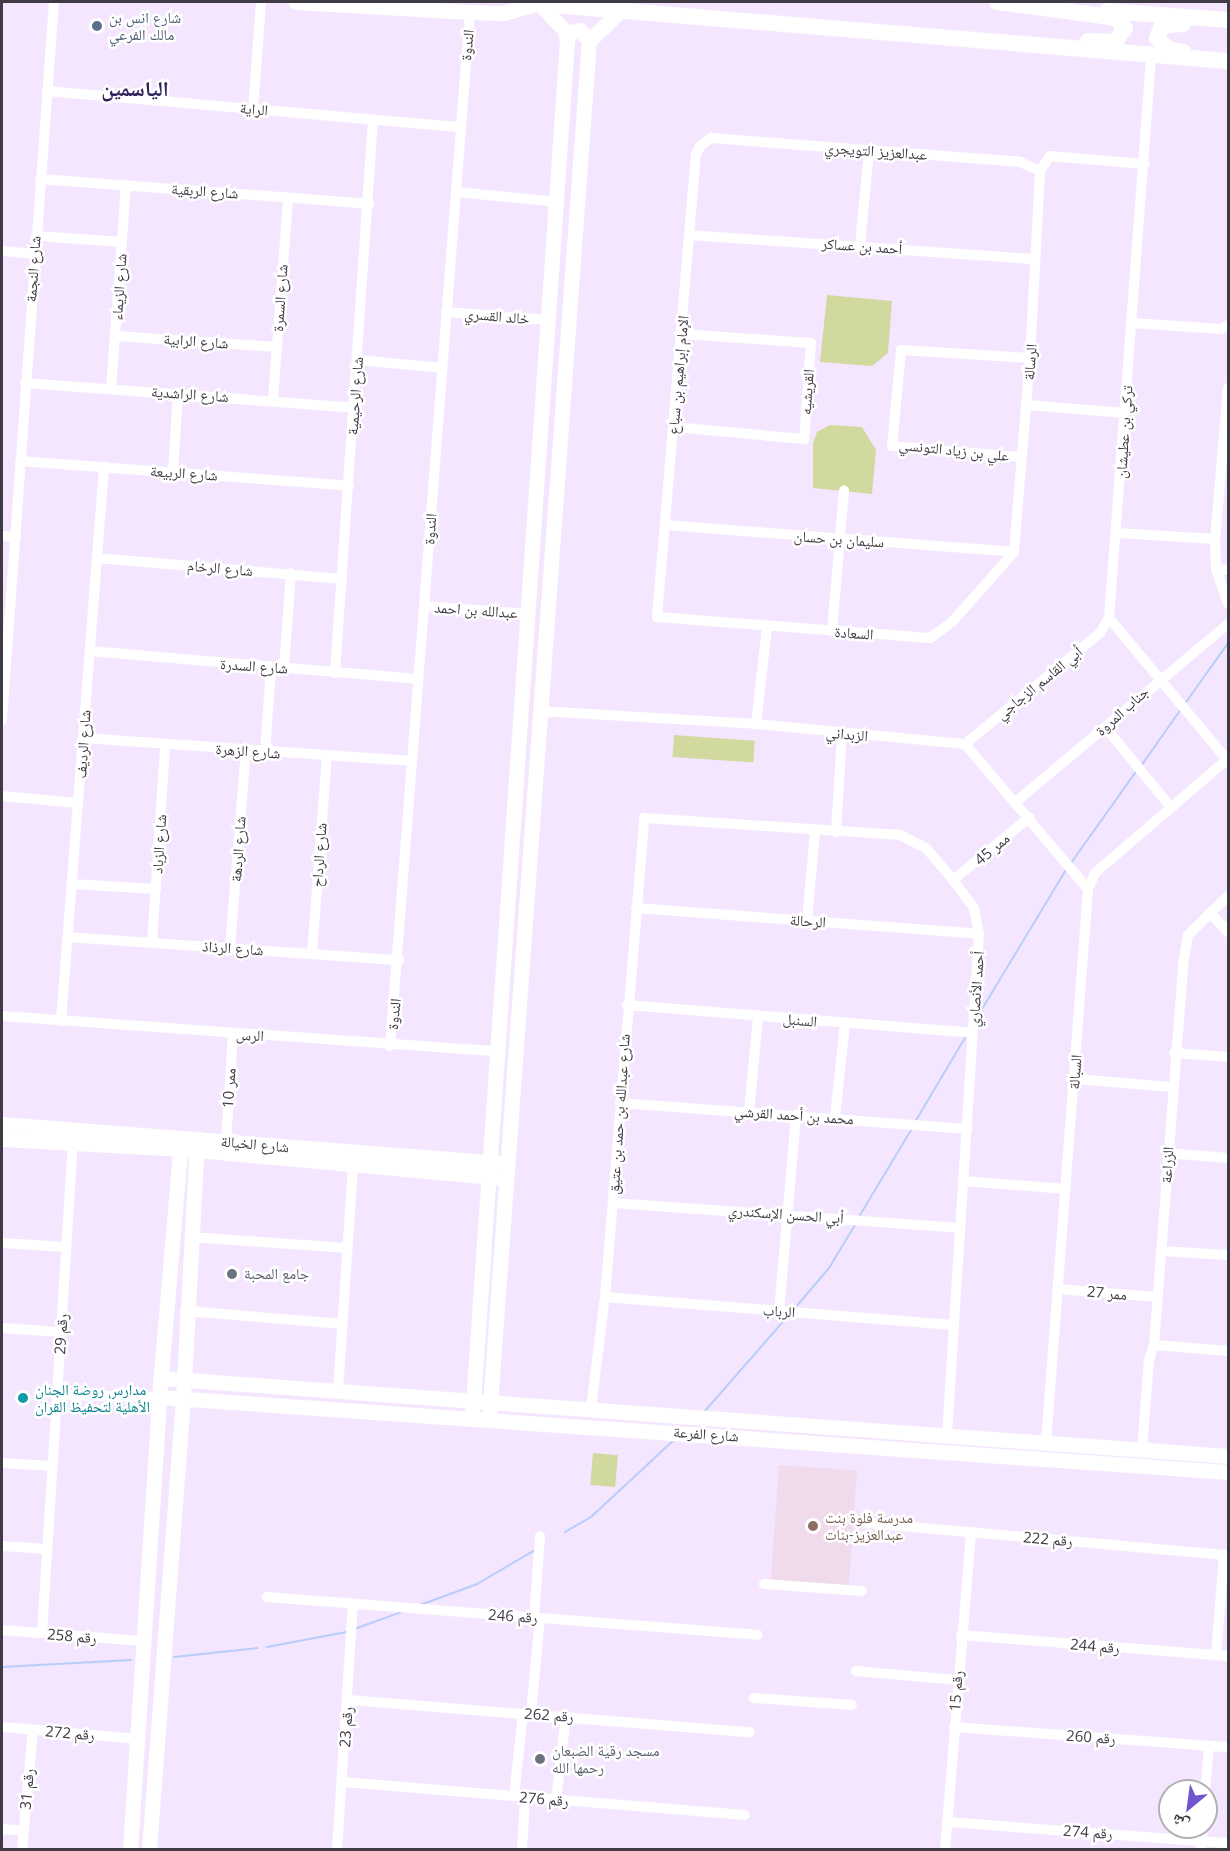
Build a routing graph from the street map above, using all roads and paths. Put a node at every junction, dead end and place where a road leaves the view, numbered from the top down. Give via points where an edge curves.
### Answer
1 (54, 2) edge
2 (261, 2) edge
3 (296, 2) edge
4 (518, 2) edge
5 (997, 2) edge
6 (1005, 2) edge
7 (539, 3) junction
8 (1135, 8) edge
9 (621, 10) junction
10 (470, 12) junction
11 (1228, 20) edge
12 (1228, 26) edge
13 (964, 40) junction
14 (567, 41) junction
15 (589, 41) junction
16 (1228, 56) edge
17 (1151, 58) junction
18 (1228, 61) edge
19 (47, 91) junction
20 (252, 109) junction
21 (373, 120) junction
22 (460, 127) junction
23 (711, 138) joint
24 (869, 151) junction
25 (1145, 164) junction
26 (1040, 171) junction
27 (40, 179) junction
28 (126, 185) junction
29 (456, 192) junction
30 (288, 198) junction
31 (558, 202) junction
32 (369, 204) junction
33 (689, 235) junction
34 (36, 236) junction
35 (122, 242) junction
36 (860, 245) junction
37 (2, 251) edge
38 (35, 254) junction
39 (1035, 259) junction
40 (446, 312) junction
41 (548, 320) junction
42 (1132, 323) junction
43 (1228, 325) edge
44 (681, 334) junction
45 (115, 336) junction
46 (277, 347) junction
47 (1030, 358) junction
48 (358, 360) junction
49 (443, 368) junction
50 (25, 383) junction
51 (545, 385) junction
52 (564, 388) junction
53 (1228, 388) edge
54 (111, 389) junction
55 (178, 393) junction
56 (273, 399) junction
57 (1027, 405) junction
58 (354, 408) junction
59 (543, 412) junction
60 (562, 413) junction
61 (1125, 413) junction
62 (674, 427) junction
63 (1022, 457) junction
64 (20, 461) junction
65 (104, 467) junction
66 (1225, 469) edge
67 (173, 472) junction
68 (349, 486) junction
69 (843, 491) dead end
70 (665, 525) junction
71 (1117, 533) junction
72 (2, 536) edge
73 (16, 537) junction
74 (840, 539) junction
75 (1215, 539) junction
76 (1014, 552) junction
77 (97, 558) junction
78 (1216, 569) junction
79 (1228, 570) edge
80 (291, 573) junction
81 (342, 579) junction
82 (1228, 603) edge
83 (424, 606) junction
84 (528, 614) junction
85 (657, 617) joint
86 (1109, 618) junction
87 (1228, 624) edge
88 (767, 627) junction
89 (832, 631) junction
90 (90, 651) junction
91 (271, 668) junction
92 (285, 668) junction
93 (335, 673) junction
94 (418, 678) junction
95 (1159, 678) junction
96 (539, 711) junction
97 (2, 720) edge
98 (756, 724) junction
99 (1105, 727) junction
100 (842, 735) junction
101 (83, 738) junction
102 (965, 744) junction
103 (165, 745) junction
104 (246, 750) junction
105 (266, 752) junction
106 (327, 756) junction
107 (412, 761) junction
108 (1227, 761) edge
109 (2, 796) edge
110 (1017, 801) junction
111 (78, 803) junction
112 (1170, 806) junction
113 (1030, 817) junction
114 (644, 818) joint
115 (815, 831) junction
116 (836, 832) junction
117 (953, 880) junction
118 (72, 884) junction
119 (156, 889) junction
120 (1088, 889) junction
121 (1228, 896) edge
122 (636, 908) junction
123 (1210, 913) junction
124 (807, 921) junction
125 (1228, 932) edge
126 (980, 934) junction
127 (68, 937) junction
128 (152, 943) junction
129 (230, 948) junction
130 (312, 954) junction
131 (399, 960) junction
132 (627, 1005) junction
133 (2, 1016) edge
134 (758, 1017) junction
135 (61, 1021) junction
136 (845, 1024) junction
137 (973, 1033) junction
138 (233, 1034) junction
139 (390, 1046) junction
140 (499, 1052) junction
141 (1174, 1053) junction
142 (1228, 1057) edge
143 (1075, 1079) junction
144 (1171, 1087) junction
145 (620, 1103) junction
146 (749, 1112) junction
147 (796, 1115) junction
148 (835, 1117) junction
149 (2, 1124) edge
150 (967, 1129) junction
151 (2, 1139) edge
152 (151, 1142) junction
153 (73, 1143) junction
154 (180, 1143) junction
155 (196, 1144) junction
156 (224, 1146) junction
157 (1168, 1153) junction
158 (1228, 1158) edge
159 (353, 1165) junction
160 (464, 1168) junction
161 (491, 1170) junction
162 (507, 1171) junction
163 (963, 1181) junction
164 (1066, 1189) junction
165 (613, 1203) junction
166 (787, 1214) junction
167 (960, 1228) junction
168 (190, 1237) junction
169 (2, 1243) edge
170 (66, 1248) junction
171 (348, 1248) junction
172 (1161, 1251) junction
173 (1228, 1255) edge
174 (1057, 1289) junction
175 (605, 1297) junction
176 (1157, 1297) junction
177 (185, 1311) junction
178 (779, 1311) junction
179 (342, 1324) junction
180 (953, 1325) junction
181 (2, 1328) edge
182 (61, 1332) junction
183 (1154, 1345) junction
184 (1228, 1351) edge
185 (162, 1357) junction
186 (183, 1359) junction
187 (492, 1371) junction
188 (474, 1372) junction
189 (160, 1378) junction
190 (184, 1380) junction
191 (338, 1391) junction
192 (57, 1395) junction
193 (159, 1397) junction
194 (472, 1400) junction
195 (490, 1401) junction
196 (182, 1407) junction
197 (591, 1409) junction
198 (158, 1413) junction
199 (472, 1417) junction
200 (489, 1418) junction
201 (947, 1434) junction
202 (1046, 1443) junction
203 (1142, 1450) junction
204 (1228, 1456) edge
205 (2, 1463) edge
206 (52, 1466) junction
207 (1228, 1472) edge
208 (867, 1523) dead end
209 (971, 1532) junction
210 (540, 1536) dead end
211 (2, 1546) edge
212 (47, 1549) junction
213 (1226, 1555) edge
214 (764, 1584) dead end
215 (862, 1591) dead end
216 (267, 1597) dead end
217 (353, 1605) junction
218 (537, 1618) junction
219 (2, 1630) edge
220 (42, 1633) junction
221 (759, 1635) dead end
222 (961, 1635) junction
223 (142, 1641) junction
224 (1216, 1655) junction
225 (1228, 1656) edge
226 (856, 1671) dead end
227 (956, 1680) junction
228 (754, 1698) dead end
229 (348, 1700) junction
230 (852, 1705) dead end
231 (527, 1713) junction
232 (566, 1716) junction
233 (2, 1727) edge
234 (954, 1727) junction
235 (33, 1729) junction
236 (750, 1732) dead end
237 (138, 1738) junction
238 (1209, 1746) junction
239 (1228, 1747) edge
240 (1206, 1779) edge
241 (343, 1782) junction
242 (520, 1797) junction
243 (556, 1800) junction
244 (745, 1815) dead end
245 (947, 1822) junction
246 (2, 1829) edge
247 (23, 1830) junction
248 (1228, 1843) edge
249 (1202, 1845) edge
250 (22, 1850) edge
251 (130, 1850) edge
252 (149, 1850) edge
253 (337, 1850) edge
254 (522, 1850) edge
255 (945, 1850) edge

1 - 19 street, شارع النجمة
2 - 20 street
3 - 10 street
4 - 7 main road
5 - 13 main road via 1117,19 1125,28 1115,42
6 - 8 main road
7 - 9 main road
7 - 10 street via 504,12
7 - 14 street via 565,31
8 - 11 main road
9 - 13 main road
9 - 15 street
10 - 22 street, الندوة
12 - 16 main road via 1168,24 1162,26 1157,38 1168,50
13 - 17 main road
14 - 15 street via 570,32 580,30
14 - 31 street
15 - 52 street
17 - 18 main road
17 - 25 street, تركي بن عطيشان
19 - 20 street, الراية
19 - 27 street, شارع النجمة
20 - 21 street, الراية
21 - 22 street, الراية
21 - 32 street, شارع الرحيمية
22 - 29 street, الندوة
23 - 24 street, عبدالعزيز التويجري
23 - 33 street, الإمام إبراهيم بن سباع via 696,155
24 - 26 street, عبدالعزيز التويجري via 1020,162
24 - 36 street
25 - 26 street via 1050,156
25 - 42 street, تركي بن عطيشان
26 - 39 street, الرسالة
27 - 28 street, شارع الربقية
27 - 34 street, شارع النجمة
28 - 30 street, شارع الربقية
28 - 35 street, شارع الزيماء
29 - 31 street
29 - 40 street, الندوة
30 - 32 street, شارع الربقية
30 - 46 street, شارع السمرة
31 - 41 street
32 - 48 street, شارع الرحيمية
33 - 36 street, أحمد بن عساكر
33 - 44 street, الإمام إبراهيم بن سباع
34 - 35 street
34 - 38 street, شارع النجمة
35 - 45 street, شارع الزيماء
36 - 39 street, أحمد بن عساكر
37 - 38 street
38 - 50 street, شارع النجمة
39 - 47 street, الرسالة
40 - 41 street, خالد القسري
40 - 49 street, الندوة
41 - 51 street
42 - 43 street via 1221,329
42 - 61 street, تركي بن عطيشان
44 - 62 street, الإمام إبراهيم بن سباع
44 - 62 street, القريشيه via 811,343 804,440
45 - 46 street, شارع الرابية
45 - 54 street, شارع الزيماء
46 - 56 street, شارع السمرة
47 - 57 street, الرسالة
47 - 63 street, علي بن زياد التونسي via 901,350 892,446
48 - 49 street
48 - 58 street, شارع الرحيمية
49 - 83 street, الندوة
50 - 54 street, شارع الراشدية
50 - 64 street, شارع النجمة
51 - 52 street via 556,395
51 - 59 street
52 - 60 street
53 - 66 street
54 - 55 street, شارع الراشدية
55 - 56 street, شارع الراشدية
55 - 67 street
56 - 58 street, شارع الراشدية
57 - 61 street
57 - 63 street, الرسالة
58 - 68 street, شارع الرحيمية
59 - 60 street via 551,407
59 - 84 street
60 - 96 street
61 - 71 street, تركي بن عطيشان
62 - 70 street, الإمام إبراهيم بن سباع
63 - 76 street, الرسالة
64 - 65 street, شارع الربيعة
64 - 73 street, شارع النجمة
65 - 67 street, شارع الربيعة
65 - 77 street, شارع الرديف
66 - 75 street
67 - 68 street, شارع الربيعة
68 - 81 street, شارع الرحيمية
69 - 74 street
70 - 74 street, سليمان بن حسان
70 - 85 street, الإمام إبراهيم بن سباع
71 - 75 street
71 - 86 street, تركي بن عطيشان
72 - 73 street
73 - 97 street, شارع النجمة
74 - 76 street, سليمان بن حسان
74 - 89 street
75 - 78 street
76 - 89 street, السعادة via 952,622 930,638
77 - 80 street, شارع الرخام
77 - 90 street, شارع الرديف
78 - 79 street
78 - 82 street
80 - 81 street, شارع الرخام
80 - 92 street
81 - 93 street, شارع الرحيمية
83 - 84 street, عبدالله بن احمد
83 - 94 street, الندوة
84 - 140 street
85 - 88 street, السعادة
86 - 95 street
86 - 102 street, أبي القاسم الزجاجي via 1100,633
87 - 95 street, جناب المروة
88 - 89 street, السعادة
88 - 98 street
90 - 91 street, شارع السدرة
90 - 101 street, شارع الرديف
91 - 92 street, شارع السدرة
91 - 105 street
92 - 93 street, شارع السدرة
93 - 94 street, شارع السدرة
94 - 107 street, الندوة
95 - 99 street, جناب المروة
95 - 108 street
96 - 98 street, الزبداني
96 - 162 street
98 - 100 street, الزبداني
99 - 110 street, جناب المروة
99 - 112 street
100 - 102 street, الزبداني
100 - 116 street
101 - 103 street, شارع الزهرة
101 - 111 street, شارع الرديف
102 - 110 street
103 - 104 street, شارع الزهرة
103 - 119 street, شارع الزباد
104 - 105 street, شارع الزهرة
104 - 129 street, شارع الردهة
105 - 106 street, شارع الزهرة
106 - 107 street, شارع الزهرة
106 - 130 street, شارع الرداح
107 - 131 street, الندوة
108 - 112 street, السبالة
109 - 111 street
110 - 113 street
111 - 118 street, شارع الرديف
112 - 120 street, السبالة via 1095,873
113 - 117 street, ممر 45
113 - 120 street
114 - 115 street, أحمد الأنصاري
114 - 122 street, شارع عبدالله بن حمد بن عتيق
115 - 116 street, أحمد الأنصاري
115 - 124 street
116 - 117 street, أحمد الأنصاري via 915,839
117 - 126 street, أحمد الأنصاري via 975,908
118 - 119 street
118 - 127 street, شارع الرديف
119 - 128 street, شارع الزباد
120 - 143 street, السبالة
121 - 123 street, الزراعة
122 - 124 street, الرحالة
122 - 132 street, شارع عبدالله بن حمد بن عتيق
123 - 125 street
123 - 141 street, الزراعة via 1188,935
124 - 126 street, الرحالة
126 - 137 street, أحمد الأنصاري
127 - 128 street, شارع الرذاذ
127 - 135 street, شارع الرديف
128 - 129 street, شارع الرذاذ
129 - 130 street, شارع الرذاذ
130 - 131 street, شارع الرذاذ
131 - 139 street, الندوة
132 - 134 street, السنبل
132 - 145 street, شارع عبدالله بن حمد بن عتيق
133 - 135 street, الرس
134 - 136 street, السنبل
134 - 146 street
135 - 138 street, الرس
136 - 137 street, السنبل
136 - 148 street
137 - 150 street, أحمد الأنصاري
138 - 139 street, الرس
138 - 156 street, ممر 10
139 - 140 street, الرس
140 - 161 street
141 - 142 street
141 - 144 street, الزراعة
143 - 144 street
143 - 164 street, السبالة
144 - 157 street, الزراعة
145 - 146 street, محمد بن أحمد القرشي
145 - 165 street, شارع عبدالله بن حمد بن عتيق
146 - 147 street, محمد بن أحمد القرشي
147 - 148 street, محمد بن أحمد القرشي
147 - 166 street
148 - 150 street, محمد بن أحمد القرشي
149 - 152 street, شارع الخيالة
150 - 163 street, أحمد الأنصاري
151 - 153 street, شارع الخيالة
152 - 153 street, شارع الخيالة
152 - 154 street, شارع الخيالة
153 - 170 street, رقم 29
154 - 155 street, شارع الخيالة
154 - 185 street
155 - 156 street, شارع الخيالة
155 - 168 street
156 - 159 street, شارع الخيالة
156 - 160 street, شارع الخيالة
157 - 158 street
157 - 172 street, الزراعة
159 - 160 street, شارع الخيالة
159 - 171 street
160 - 161 street, شارع الخيالة
161 - 162 street, شارع الخيالة
161 - 188 street
162 - 187 street
163 - 164 street
163 - 167 street, أحمد الأنصاري
164 - 174 street, السبالة
165 - 166 street, أبي الحسن الإسكندري
165 - 175 street, شارع عبدالله بن حمد بن عتيق
166 - 167 street, أبي الحسن الإسكندري
166 - 178 street
167 - 180 street, أحمد الأنصاري
168 - 171 street
168 - 177 street
169 - 170 street
170 - 182 street, رقم 29
171 - 179 street
172 - 173 street
172 - 176 street, الزراعة
174 - 176 street, ممر 27
174 - 202 street, السبالة
175 - 178 street, الرباب
175 - 197 street, شارع عبدالله بن حمد بن عتيق
176 - 183 street, الزراعة
177 - 179 street
177 - 186 street
178 - 180 street, الرباب
179 - 191 street
180 - 201 street, أحمد الأنصاري
181 - 182 street
182 - 192 street, رقم 29
183 - 184 street
183 - 203 street, الزراعة via 1149,1359
185 - 186 street via 165,1371 176,1373
185 - 189 street
186 - 190 street
187 - 188 street via 485,1388 480,1389 476,1387
187 - 195 street
188 - 194 street
189 - 190 street, شارع الفرعة
189 - 193 street
190 - 191 street, شارع الفرعة
190 - 196 street
191 - 194 street, شارع الفرعة
192 - 193 street
192 - 206 street, رقم 29
193 - 196 street, شارع الفرعة
193 - 198 street
194 - 195 street, شارع الفرعة
194 - 199 street
195 - 197 street, شارع الفرعة
195 - 200 street
196 - 198 street via 163,1401
196 - 199 street, شارع الفرعة
196 - 252 street
197 - 201 street, شارع الفرعة
198 - 223 street
199 - 200 street, شارع الفرعة
200 - 207 street, شارع الفرعة
201 - 202 street, شارع الفرعة
202 - 203 street, شارع الفرعة
203 - 204 street, شارع الفرعة
205 - 206 street
206 - 212 street, رقم 29
208 - 209 street, رقم 222
209 - 213 street, رقم 222
209 - 222 street, رقم 15
210 - 218 street
211 - 212 street
212 - 220 street, رقم 29
213 - 224 street
214 - 215 street
216 - 217 street, رقم 246
217 - 218 street, رقم 246
217 - 229 street, رقم 23
218 - 221 street, رقم 246
218 - 231 street
219 - 220 street, رقم 258
220 - 223 street, رقم 258
222 - 224 street, رقم 244
222 - 227 street, رقم 15
223 - 237 street
224 - 225 street, رقم 244
226 - 227 street
227 - 234 street, رقم 15
228 - 230 street
229 - 231 street, رقم 262
229 - 241 street, رقم 23
231 - 232 street, رقم 262
231 - 242 street
232 - 236 street, رقم 262
232 - 243 street
233 - 235 street, رقم 272
234 - 238 street, رقم 260
234 - 245 street, رقم 15
235 - 237 street, رقم 272
235 - 247 street, رقم 31
237 - 251 street
238 - 239 street, رقم 260
238 - 240 street
241 - 242 street, رقم 276
241 - 253 street, رقم 23
242 - 243 street, رقم 276
242 - 254 street
243 - 244 street, رقم 276
245 - 249 street, رقم 274
245 - 255 street, رقم 15
246 - 247 street
247 - 250 street, رقم 31
248 - 249 street, رقم 274

